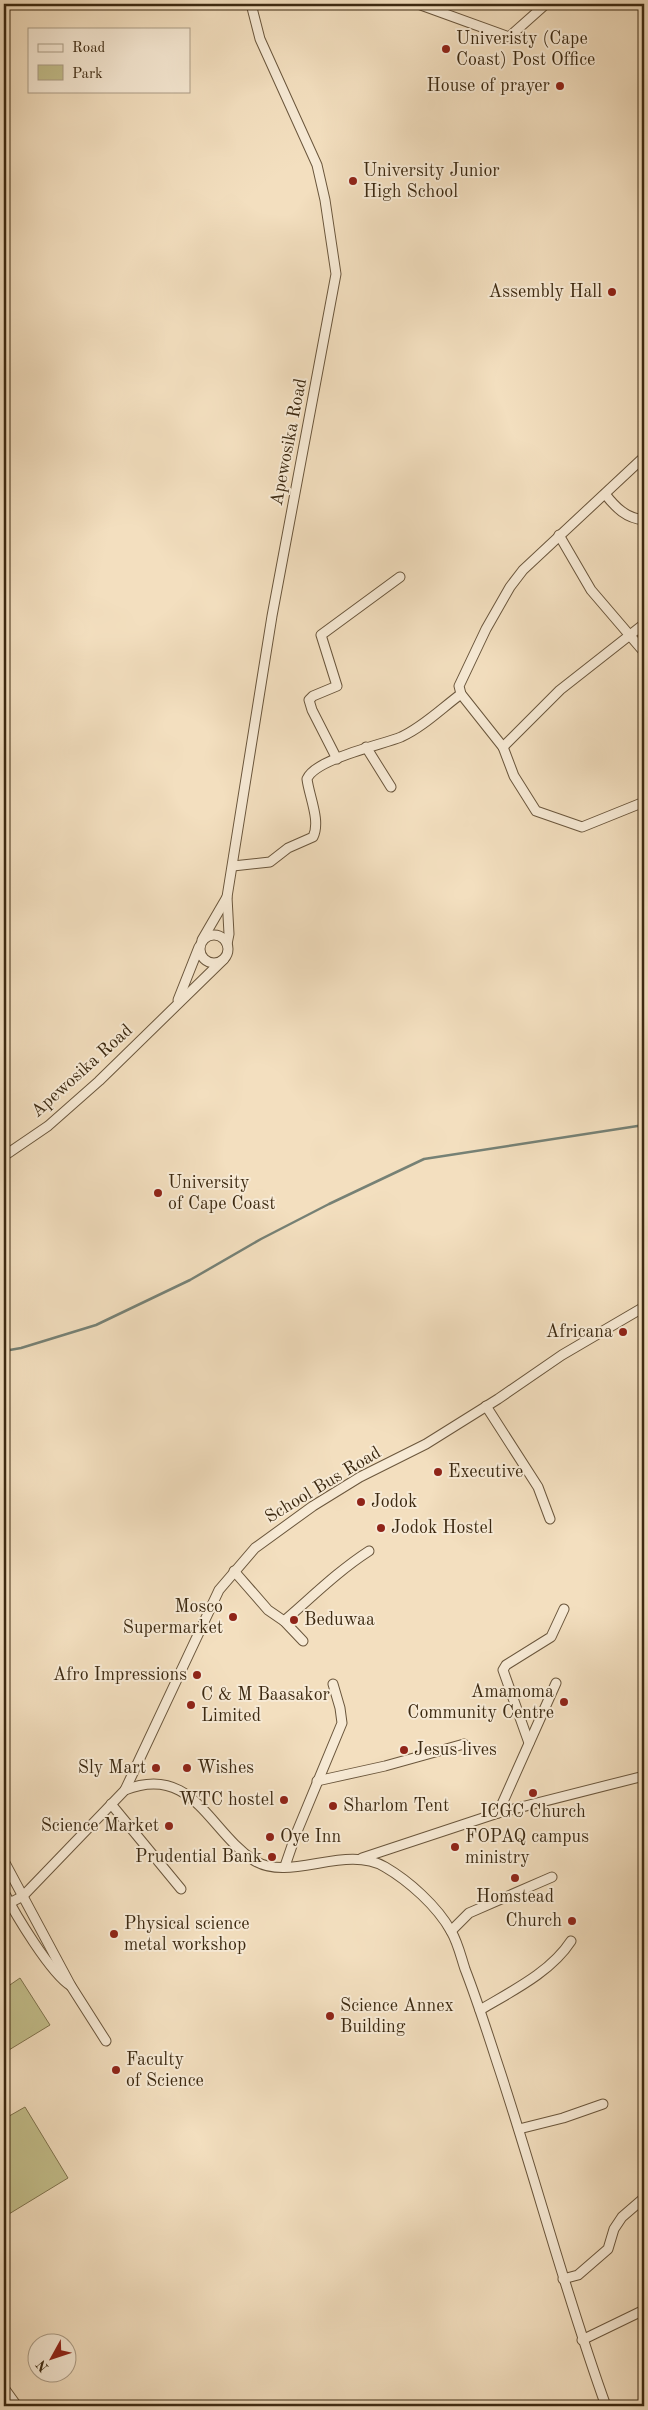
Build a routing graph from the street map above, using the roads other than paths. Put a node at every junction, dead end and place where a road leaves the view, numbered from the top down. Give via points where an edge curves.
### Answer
1 (251, 4) edge
2 (418, 4) edge
3 (546, 4) edge
4 (644, 457) edge
5 (605, 494) junction
6 (644, 520) edge
7 (560, 535) junction
8 (400, 577) dead end
9 (644, 624) edge
10 (629, 636) junction
11 (644, 652) edge
12 (461, 694) junction
13 (366, 747) junction
14 (502, 747) junction
15 (337, 759) junction
16 (390, 787) dead end
17 (644, 802) edge
18 (233, 866) junction
19 (227, 896) junction
20 (200, 944) junction
21 (227, 944) junction
22 (224, 959) junction
23 (176, 1005) junction
24 (4, 1156) edge
25 (644, 1307) edge
26 (486, 1406) junction
27 (550, 1519) dead end
28 (369, 1552) dead end
29 (234, 1571) junction
30 (564, 1609) dead end
31 (284, 1621) junction
32 (303, 1641) dead end
33 (556, 1683) dead end
34 (333, 1684) dead end
35 (529, 1743) junction
36 (464, 1744) dead end
37 (644, 1776) edge
38 (317, 1781) junction
39 (125, 1790) junction
40 (111, 1804) junction
41 (498, 1813) junction
42 (362, 1858) junction
43 (4, 1861) edge
44 (285, 1866) junction
45 (552, 1877) dead end
46 (181, 1889) dead end
47 (4, 1892) edge
48 (23, 1896) junction
49 (7, 1904) edge
50 (451, 1931) junction
51 (571, 1941) dead end
52 (71, 1986) junction
53 (480, 2010) junction
54 (106, 2041) dead end
55 (604, 2104) dead end
56 (519, 2129) junction
57 (644, 2198) edge
58 (563, 2279) junction
59 (644, 2310) edge
60 (582, 2340) junction
61 (4, 2388) edge
62 (17, 2406) edge
63 (606, 2406) edge

1 - 18 street, Apewosika Road via 260,39 317,165 336,274 272,616
2 - 3 street via 508,37
4 - 5 street
5 - 6 street via 624,514
5 - 7 street
7 - 10 street via 590,590
7 - 12 street via 510,587 460,680
8 - 15 street via 321,635 337,686 309,700
9 - 10 street
10 - 11 street
10 - 14 street via 560,690
12 - 13 street via 402,736
12 - 14 street
13 - 15 street
13 - 16 street
14 - 17 street via 514,776 533,809 539,813 582,827
15 - 18 street via 312,772 307,779 314,814 313,838 288,848 270,862
18 - 19 street, Apewosika Road
19 - 20 street, Apewosika Road
19 - 21 street, Apewosika Road
20 - 21 street via 207,936 215,935
20 - 22 street via 200,954 208,962
20 - 23 street, Apewosika Road
21 - 22 street via 228,952
22 - 23 street, Apewosika Road
23 - 24 street, Apewosika Road via 48,1126
25 - 26 street, School Bus Road via 562,1355
26 - 27 street via 538,1488
26 - 29 street, School Bus Road via 426,1444 313,1506 255,1548
28 - 31 street via 343,1568
29 - 31 street via 268,1610
29 - 39 street, School Bus Road via 215,1598
30 - 35 street via 551,1637 503,1670
31 - 32 street
33 - 35 street
34 - 38 street via 342,1722
35 - 41 street
36 - 38 street
37 - 41 street
38 - 44 street
39 - 40 street
39 - 44 street via 140,1784 156,1783 177,1790 195,1800 239,1850 271,1867
40 - 46 street
40 - 48 street
41 - 42 street
42 - 44 street
42 - 50 street via 384,1866 419,1891
43 - 48 street
45 - 50 street via 469,1913
47 - 49 street
48 - 49 street
48 - 52 street
49 - 52 street via 64,1982
50 - 53 street
51 - 53 street via 564,1952 523,1985
52 - 54 street
53 - 56 street
55 - 56 street
56 - 58 street
57 - 58 street via 614,2228 608,2249 578,2275
58 - 60 street
59 - 60 street
60 - 63 street
61 - 62 street

